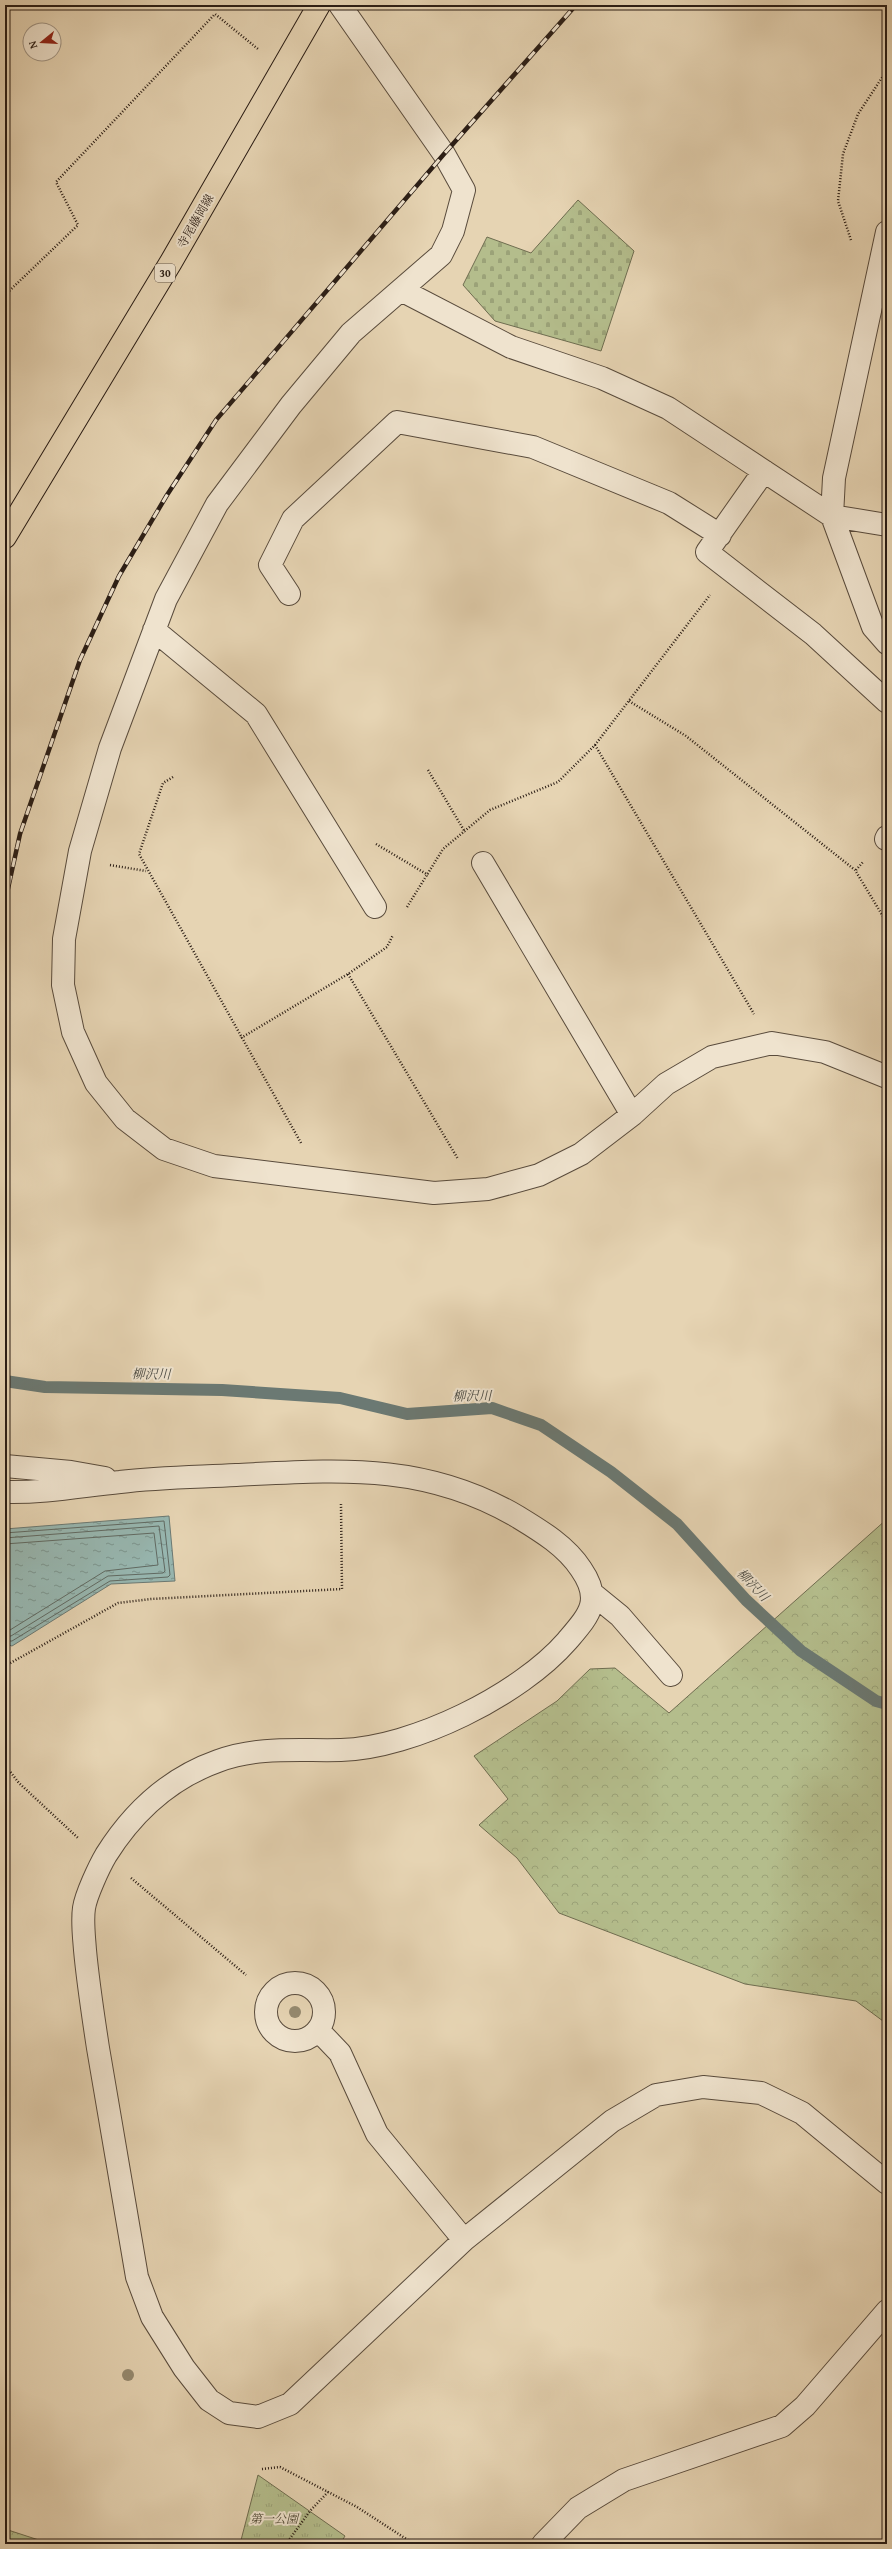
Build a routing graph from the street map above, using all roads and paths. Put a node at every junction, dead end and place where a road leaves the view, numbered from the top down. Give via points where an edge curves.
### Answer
1 (319, 5) edge
2 (340, 5) edge
3 (282, 68) junction
4 (887, 70) edge
5 (887, 232) edge
6 (853, 244) dead end
7 (401, 290) junction
8 (5, 295) edge
9 (764, 471) junction
10 (832, 516) junction
11 (887, 525) edge
12 (720, 535) junction
13 (5, 537) edge
14 (715, 589) dead end
15 (289, 594) dead end
16 (154, 630) junction
17 (887, 643) edge
18 (629, 701) junction
19 (887, 702) edge
20 (595, 745) junction
21 (428, 770) dead end
22 (173, 777) dead end
23 (465, 831) junction
24 (369, 840) dead end
25 (483, 863) dead end
26 (103, 864) dead end
27 (147, 871) junction
28 (428, 875) junction
29 (375, 907) dead end
30 (406, 909) dead end
31 (887, 923) edge
32 (393, 934) dead end
33 (348, 974) junction
34 (756, 1016) dead end
35 (241, 1038) junction
36 (887, 1077) edge
37 (632, 1115) junction
38 (304, 1149) dead end
39 (460, 1161) dead end
40 (5, 1466) edge
41 (124, 1481) junction
42 (5, 1492) edge
43 (340, 1499) dead end
44 (593, 1594) junction
45 (5, 1666) edge
46 (671, 1675) dead end
47 (5, 1765) edge
48 (79, 1839) dead end
49 (127, 1875) dead end
50 (246, 1975) dead end
51 (318, 2030) dead end
52 (887, 2183) edge
53 (464, 2240) junction
54 (887, 2311) edge
55 (262, 2469) dead end
56 (328, 2492) junction
57 (286, 2544) edge
58 (414, 2544) edge
59 (543, 2544) edge

1 - 3 main road, 寺尾藤岡線 / 30
2 - 7 street via 444,154 464,190 453,232 441,255
3 - 8 path via 215,14 56,182 78,225
3 - 13 main road, 寺尾藤岡線 / 30 via 171,262
4 - 6 path via 858,114 843,154 838,201
5 - 10 street via 834,478
7 - 9 street via 511,347 602,378 668,408
7 - 16 street via 351,333 291,405 218,504 166,599
9 - 10 street
9 - 12 street
10 - 11 street
10 - 17 street via 872,627
12 - 15 street via 669,503 533,447 397,422 293,519 270,565
12 - 19 street via 707,552 813,634
14 - 18 path
16 - 29 street via 256,714
16 - 37 street via 110,748 80,851 64,939 63,985 73,1032 96,1083 125,1119 164,1149 214,1166 434,1193 488,1189 539,1175 581,1154
18 - 20 path
18 - 31 path via 686,736 855,870
20 - 23 path via 558,782 490,810
20 - 34 path
21 - 23 path
22 - 27 path via 163,783 139,854
23 - 28 path via 443,849
24 - 28 path
25 - 37 street
26 - 27 path
27 - 35 path
28 - 30 path
32 - 33 path via 387,946
33 - 35 path
33 - 39 path
35 - 38 path
36 - 37 street via 825,1052 772,1043 712,1057 666,1084
40 - 41 street via 71,1472
41 - 42 street via 39,1493
41 - 44 street via 339,1470 421,1478 495,1505 536,1528 562,1546 580,1566
43 - 45 path via 342,1589 151,1599 118,1604
44 - 46 street via 620,1616
44 - 53 street via 587,1618 554,1656 495,1698 454,1719 419,1734 378,1744 345,1750 257,1751 222,1759 189,1773 154,1797 135,1816 104,1857 84,1906 88,1986 137,2277 152,2317 184,2368 209,2400 230,2413 258,2417 290,2404
47 - 48 path via 19,1783
49 - 50 path
51 - 53 street via 340,2053 377,2134
52 - 53 street via 802,2113 761,2093 703,2087 656,2095 612,2122
54 - 59 street via 805,2406 782,2426 624,2480 578,2508
55 - 56 path via 280,2467
56 - 57 path via 310,2511
56 - 58 path via 357,2507

